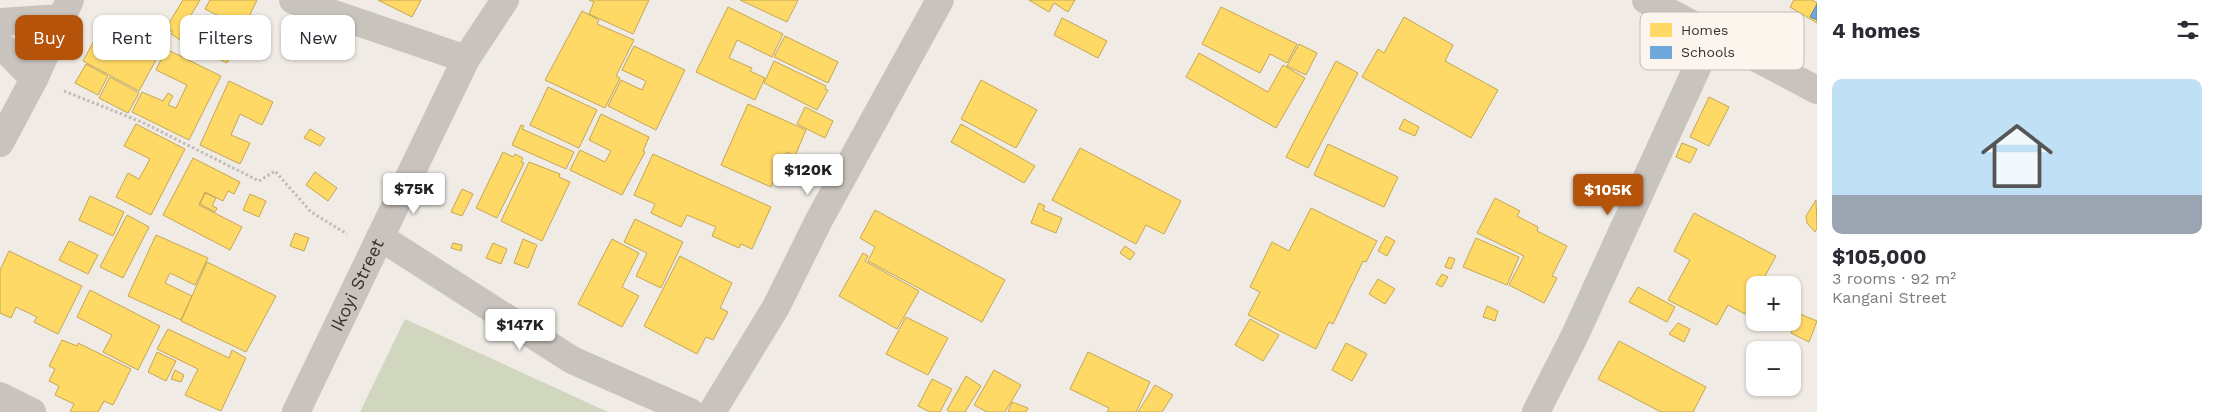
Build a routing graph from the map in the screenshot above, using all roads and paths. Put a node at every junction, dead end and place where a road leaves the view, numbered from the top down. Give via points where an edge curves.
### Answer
1 (293, 0) edge
2 (505, 0) edge
3 (940, 0) edge
4 (1646, 0) edge
5 (65, 9) edge
6 (1669, 12) edge
7 (0, 22) edge
8 (0, 44) edge
9 (466, 59) junction
10 (1696, 70) edge
11 (1779, 70) edge
12 (34, 79) junction
13 (1817, 90) edge
14 (0, 143) edge
15 (377, 244) junction
16 (0, 396) edge
17 (32, 412) edge
18 (296, 412) edge
19 (690, 412) edge
20 (712, 412) edge
21 (1536, 412) edge

1 - 9 street
2 - 9 street, Ikoyi Street
3 - 20 street via 819,220 776,307
4 - 6 street
5 - 7 street
5 - 12 street
8 - 12 street
9 - 15 street, Ikoyi Street
10 - 21 street via 1580,326
11 - 13 street
12 - 14 street
12 - 15 path via 144,123 259,182 275,171 311,212
15 - 18 street, Ikoyi Street
15 - 19 street via 572,360
16 - 17 street

